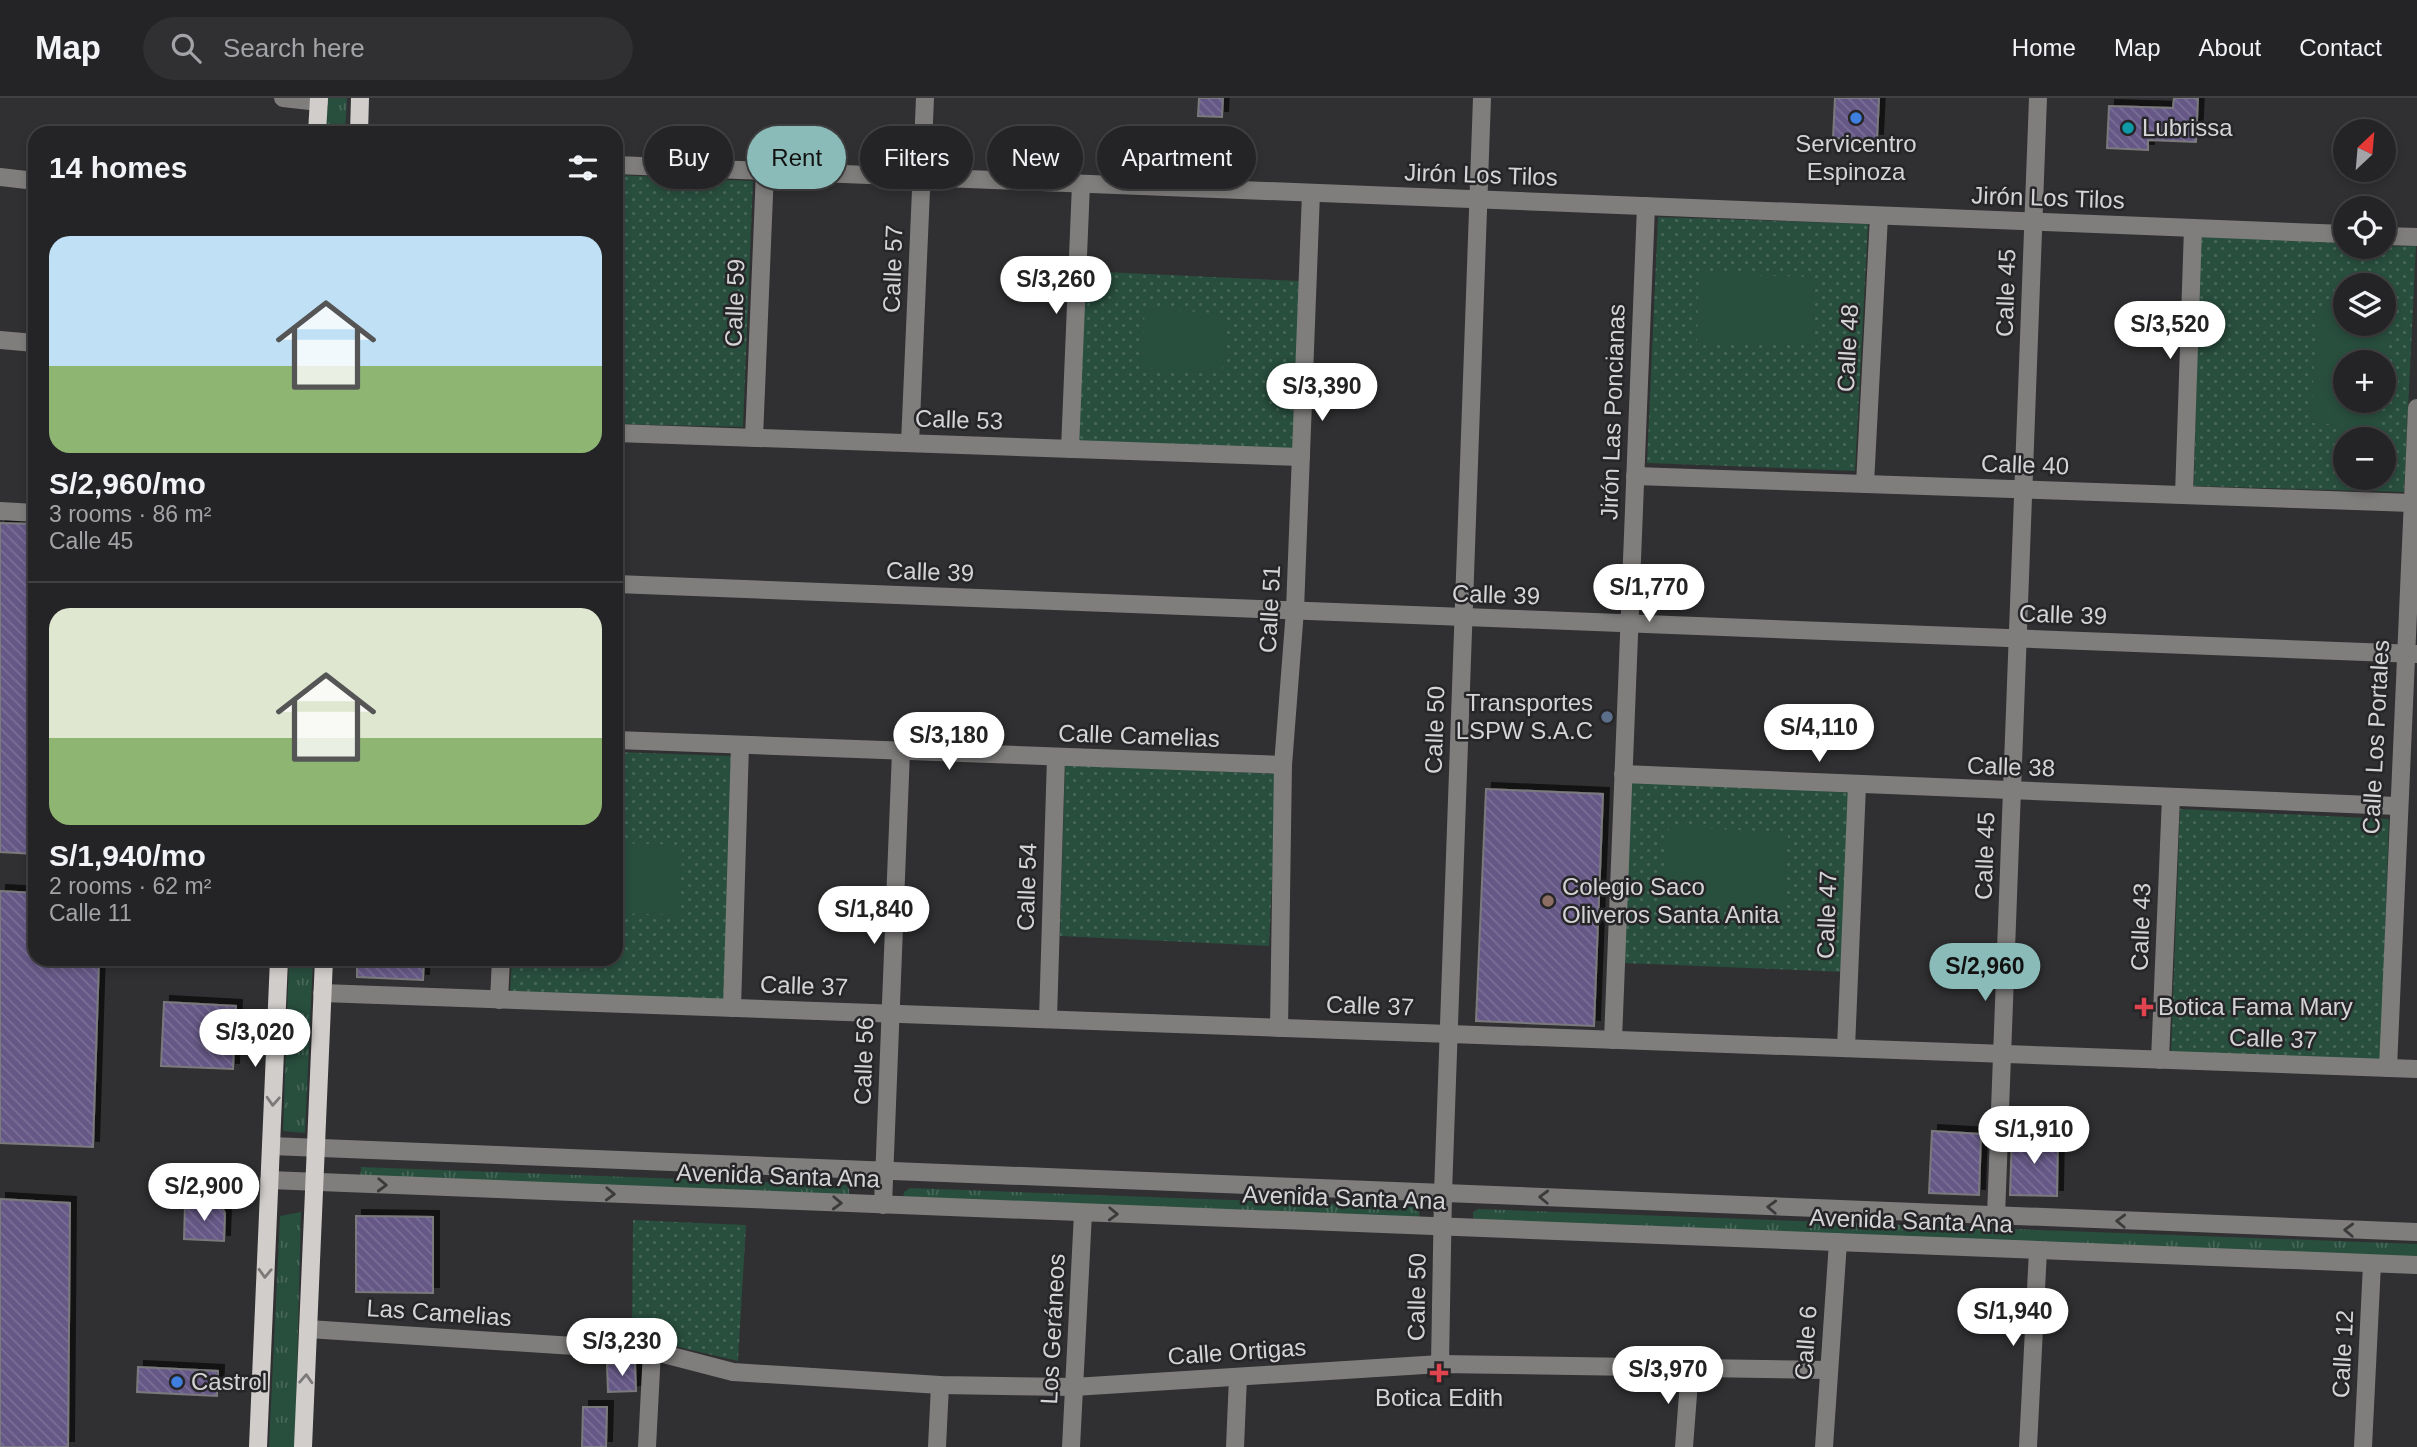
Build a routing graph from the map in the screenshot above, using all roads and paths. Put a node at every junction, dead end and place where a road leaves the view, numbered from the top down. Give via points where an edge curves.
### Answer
1 (283, 98) edge
2 (360, 98) edge
3 (925, 98) edge
4 (1482, 98) edge
5 (2038, 98) edge
6 (319, 100) edge
7 (317, 126) edge
8 (359, 126) edge
9 (924, 126) edge
10 (623, 165) edge
11 (747, 170) edge
12 (0, 177) edge
13 (28, 180) edge
14 (1083, 184) edge
15 (764, 189) edge
16 (921, 189) edge
17 (1081, 189) edge
18 (1311, 193) junction
19 (1478, 200) junction
20 (1646, 206) junction
21 (1879, 216) junction
22 (2034, 221) junction
23 (2193, 228) junction
24 (2333, 234) edge
25 (2396, 236) edge
26 (2417, 237) edge
27 (0, 340) edge
28 (28, 342) edge
29 (2417, 408) edge
30 (623, 433) edge
31 (754, 438) junction
32 (910, 443) junction
33 (1070, 449) junction
34 (1301, 457) junction
35 (1635, 475) junction
36 (1865, 484) junction
37 (2024, 489) junction
38 (2184, 495) junction
39 (2413, 503) junction
40 (0, 511) edge
41 (28, 513) edge
42 (623, 584) edge
43 (1295, 610) junction
44 (1464, 620) junction
45 (1629, 623) junction
46 (2018, 638) junction
47 (2411, 653) edge
48 (623, 740) edge
49 (740, 745) junction
50 (901, 751) junction
51 (1056, 757) junction
52 (1283, 765) junction
53 (1623, 774) junction
54 (1857, 785) junction
55 (2012, 791) junction
56 (2171, 797) junction
57 (2397, 806) junction
58 (279, 966) edge
59 (324, 966) edge
60 (501, 966) edge
61 (322, 993) junction
62 (499, 1000) junction
63 (732, 1008) junction
64 (890, 1014) junction
65 (1048, 1020) junction
66 (1279, 1028) junction
67 (1448, 1034) junction
68 (1613, 1040) junction
69 (1846, 1048) junction
70 (2002, 1054) junction
71 (2160, 1060) junction
72 (2388, 1068) junction
73 (2417, 1069) edge
74 (271, 1146) junction
75 (316, 1149) junction
76 (884, 1171) junction
77 (270, 1180) junction
78 (314, 1182) junction
79 (1443, 1194) junction
80 (883, 1205) junction
81 (1083, 1213) junction
82 (1996, 1216) junction
83 (1442, 1227) junction
84 (2417, 1232) edge
85 (1838, 1242) junction
86 (2038, 1250) junction
87 (2372, 1264) junction
88 (2417, 1265) edge
89 (307, 1329) junction
90 (652, 1351) junction
91 (1440, 1364) junction
92 (1690, 1368) junction
93 (1829, 1370) junction
94 (1238, 1377) junction
95 (940, 1385) junction
96 (1074, 1387) junction
97 (258, 1447) edge
98 (303, 1447) edge
99 (647, 1447) edge
100 (936, 1447) edge
101 (1071, 1447) edge
102 (1235, 1447) edge
103 (1684, 1447) edge
104 (1824, 1447) edge
105 (2028, 1447) edge
106 (2363, 1447) edge

1 - 6 street
2 - 8 main road
3 - 9 street, Calle 57
4 - 19 street, Calle 50
5 - 22 street, Calle 45
6 - 7 main road
10 - 11 street, Jirón Los Tilos
12 - 13 street
14 - 18 street, Jirón Los Tilos
15 - 31 street, Calle 59
16 - 32 street, Calle 57
17 - 33 street
18 - 19 street, Jirón Los Tilos
18 - 34 street, Calle 51
19 - 20 street, Jirón Los Tilos
19 - 44 street, Calle 50
20 - 21 street, Jirón Los Tilos
20 - 35 street, Jirón Las Poncianas
21 - 22 street, Jirón Los Tilos
21 - 36 street, Calle 48
22 - 23 street, Jirón Los Tilos
22 - 37 street, Calle 45
23 - 24 street, Jirón Los Tilos
23 - 38 street
25 - 26 street
27 - 28 street
29 - 39 street, Calle Los Portales
30 - 31 street, Calle 53
31 - 32 street, Calle 53
32 - 33 street, Calle 53
33 - 34 street, Calle 53
34 - 43 street, Calle 51
35 - 36 street, Calle 40
35 - 45 street, Jirón Las Poncianas
36 - 37 street, Calle 40
37 - 38 street, Calle 40
37 - 46 street, Calle 45
38 - 39 street, Calle 40
39 - 47 street, Calle Los Portales
40 - 41 street
42 - 43 street, Calle 39
43 - 44 street, Calle 39
43 - 52 street, Calle 51
44 - 45 street, Calle 39
44 - 67 street, Calle 50
45 - 46 street, Calle 39
45 - 53 street, Jirón Las Poncianas
46 - 47 street, Calle 39
46 - 55 street, Calle 45
47 - 57 street, Calle Los Portales
48 - 49 street, Calle Camelias
49 - 50 street, Calle Camelias
49 - 63 street
50 - 51 street, Calle Camelias
50 - 64 street, Calle 56
51 - 52 street, Calle Camelias
51 - 65 street, Calle 54
52 - 66 street, Calle 51
53 - 54 street, Calle 38
53 - 68 street, Jirón Las Poncianas
54 - 55 street, Calle 38
54 - 69 street, Calle 47
55 - 56 street, Calle 38
55 - 70 street, Calle 45
56 - 57 street, Calle 38
56 - 71 street, Calle 43
57 - 72 street, Calle Los Portales
58 -> 74 main road
59 - 61 main road
60 - 62 street
61 - 62 street, Calle 37
61 - 75 main road
62 - 63 street, Calle 37
63 - 64 street, Calle 37
64 - 65 street, Calle 37
64 - 76 street, Calle 56
65 - 66 street, Calle 37
66 - 67 street, Calle 37
67 - 68 street, Calle 37
67 - 79 street, Calle 50
68 - 69 street, Calle 37
69 - 70 street, Calle 37
70 - 71 street, Calle 37
70 - 82 street, Calle 45
71 - 72 street, Calle 37
72 - 73 street, Calle 37
74 - 75 street, Avenida Santa Ana
74 - 77 main road
75 - 76 street, Avenida Santa Ana
75 - 78 main road
76 - 79 street, Avenida Santa Ana
76 - 80 street, Calle 56
77 - 78 street, Avenida Santa Ana
77 -> 97 main road
78 -> 80 street, Avenida Santa Ana
78 - 89 main road
82 -> 79 street, Avenida Santa Ana
79 - 83 street, Calle 50
80 - 81 street, Avenida Santa Ana
81 -> 83 street, Avenida Santa Ana
81 - 96 street, Los Geráneos
84 -> 82 street, Avenida Santa Ana
83 - 85 street, Avenida Santa Ana
83 - 91 street, Calle 50
85 - 86 street, Avenida Santa Ana
85 - 93 street, Calle 6
86 - 87 street, Avenida Santa Ana
86 - 105 street
87 - 88 street, Avenida Santa Ana
87 - 106 street, Calle 12
89 - 90 street, Las Camelias
98 -> 89 main road
90 - 95 street, Calle Ortigas via 733,1372
90 - 99 street
91 - 92 street, Calle Ortigas
91 - 94 street, Calle Ortigas
92 - 93 street, Calle Ortigas
92 - 103 street
93 - 104 street, Calle 6
94 - 96 street, Calle Ortigas
94 - 102 street
95 - 96 street, Calle Ortigas
95 - 100 street
96 - 101 street, Los Geráneos

